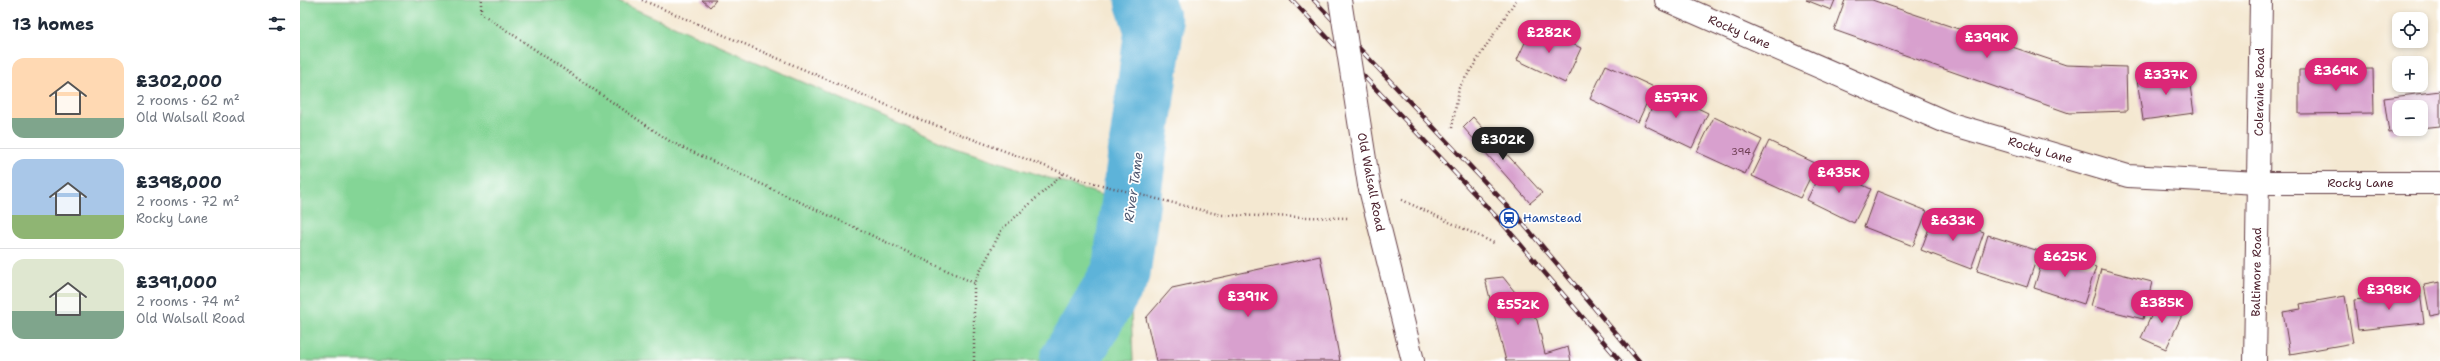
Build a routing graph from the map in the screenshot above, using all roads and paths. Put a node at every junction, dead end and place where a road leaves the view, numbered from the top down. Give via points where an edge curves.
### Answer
1 (481, 0) edge
2 (642, 0) edge
3 (1340, 0) edge
4 (1516, 0) edge
5 (1666, 0) edge
6 (2261, 0) edge
7 (1452, 128) dead end
8 (1064, 173) junction
9 (2440, 183) edge
10 (2258, 184) junction
11 (1369, 185) junction
12 (1378, 219) junction
13 (1494, 243) dead end
14 (974, 284) junction
15 (974, 361) edge
16 (1413, 361) edge
17 (2255, 361) edge

1 - 14 path via 481,13 671,142
2 - 8 path via 919,119
3 - 11 street, Old Walsall Road, bridge
4 - 7 path via 1459,88
5 - 10 street, Rocky Lane via 1948,123 2128,176
6 - 10 street, Coleraine Road
8 - 12 path via 1082,180 1221,215
8 - 14 path via 1002,229
9 - 10 street, Rocky Lane
10 - 17 street, Baltimore Road
11 - 12 street, Old Walsall Road
11 - 13 path
12 - 16 street, Old Walsall Road
14 - 15 path

